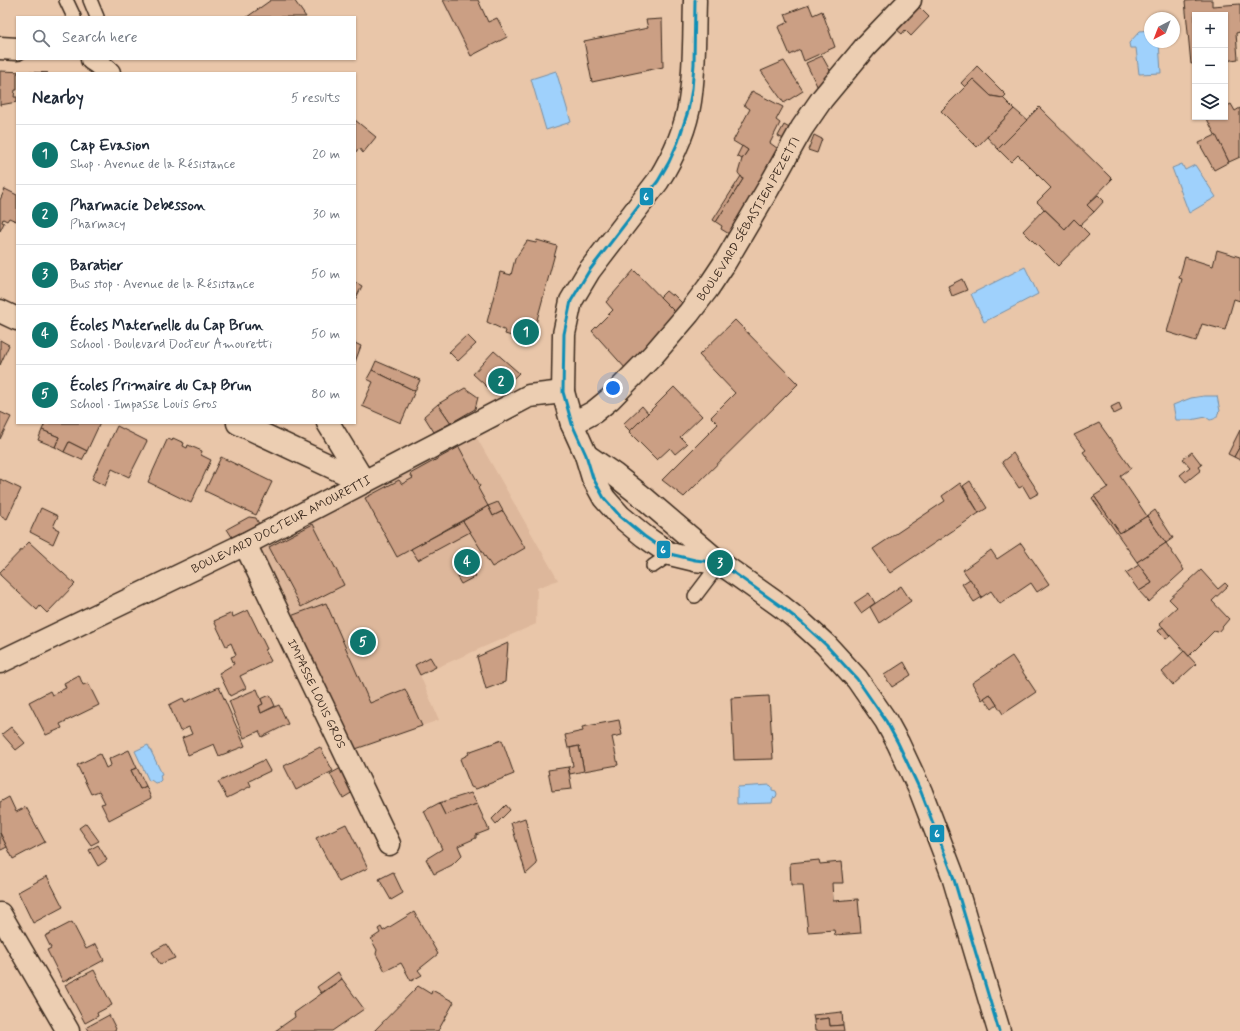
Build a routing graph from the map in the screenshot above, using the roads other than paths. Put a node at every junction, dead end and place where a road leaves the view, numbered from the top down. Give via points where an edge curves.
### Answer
1 (66, 0) edge
2 (90, 0) edge
3 (695, 0) edge
4 (910, 0) edge
5 (74, 16) edge
6 (97, 16) edge
7 (0, 48) edge
8 (16, 49) edge
9 (94, 60) edge
10 (108, 72) edge
11 (0, 311) edge
12 (16, 319) edge
13 (563, 392) junction
14 (240, 424) edge
15 (329, 424) edge
16 (572, 424) junction
17 (586, 455) junction
18 (364, 482) junction
19 (245, 544) junction
20 (698, 544) junction
21 (662, 560) junction
22 (720, 564) junction
23 (695, 596) dead end
24 (0, 662) edge
25 (389, 844) dead end
26 (0, 914) edge
27 (68, 1031) edge
28 (999, 1031) edge

1 - 5 lane
2 - 6 lane
3 - 13 street via 691,96 681,136 658,181 589,271 571,301 564,334
4 - 16 street, BOULEVARD SÉBASTIEN PEZETTI via 866,46 822,99 802,128 736,244 689,313 610,399 594,412
7 - 8 street
9 - 10 street
11 - 12 street
13 - 16 street
13 - 18 street, BOULEVARD DOCTEUR AMOURETTI via 529,396
14 - 18 street
15 - 18 street
16 - 17 street
17 - 20 street via 616,475
17 - 21 street via 593,478 604,498 620,516 644,536
18 - 19 street, BOULEVARD DOCTEUR AMOURETTI
19 - 24 street, BOULEVARD DOCTEUR AMOURETTI
19 - 25 street, IMPASSE LOUIS GROS
20 - 21 lane via 682,546
20 - 22 street
21 - 22 street via 695,560
22 - 23 lane
22 - 28 street via 782,607 826,645 857,679 886,722 920,792 952,873
26 - 27 street

